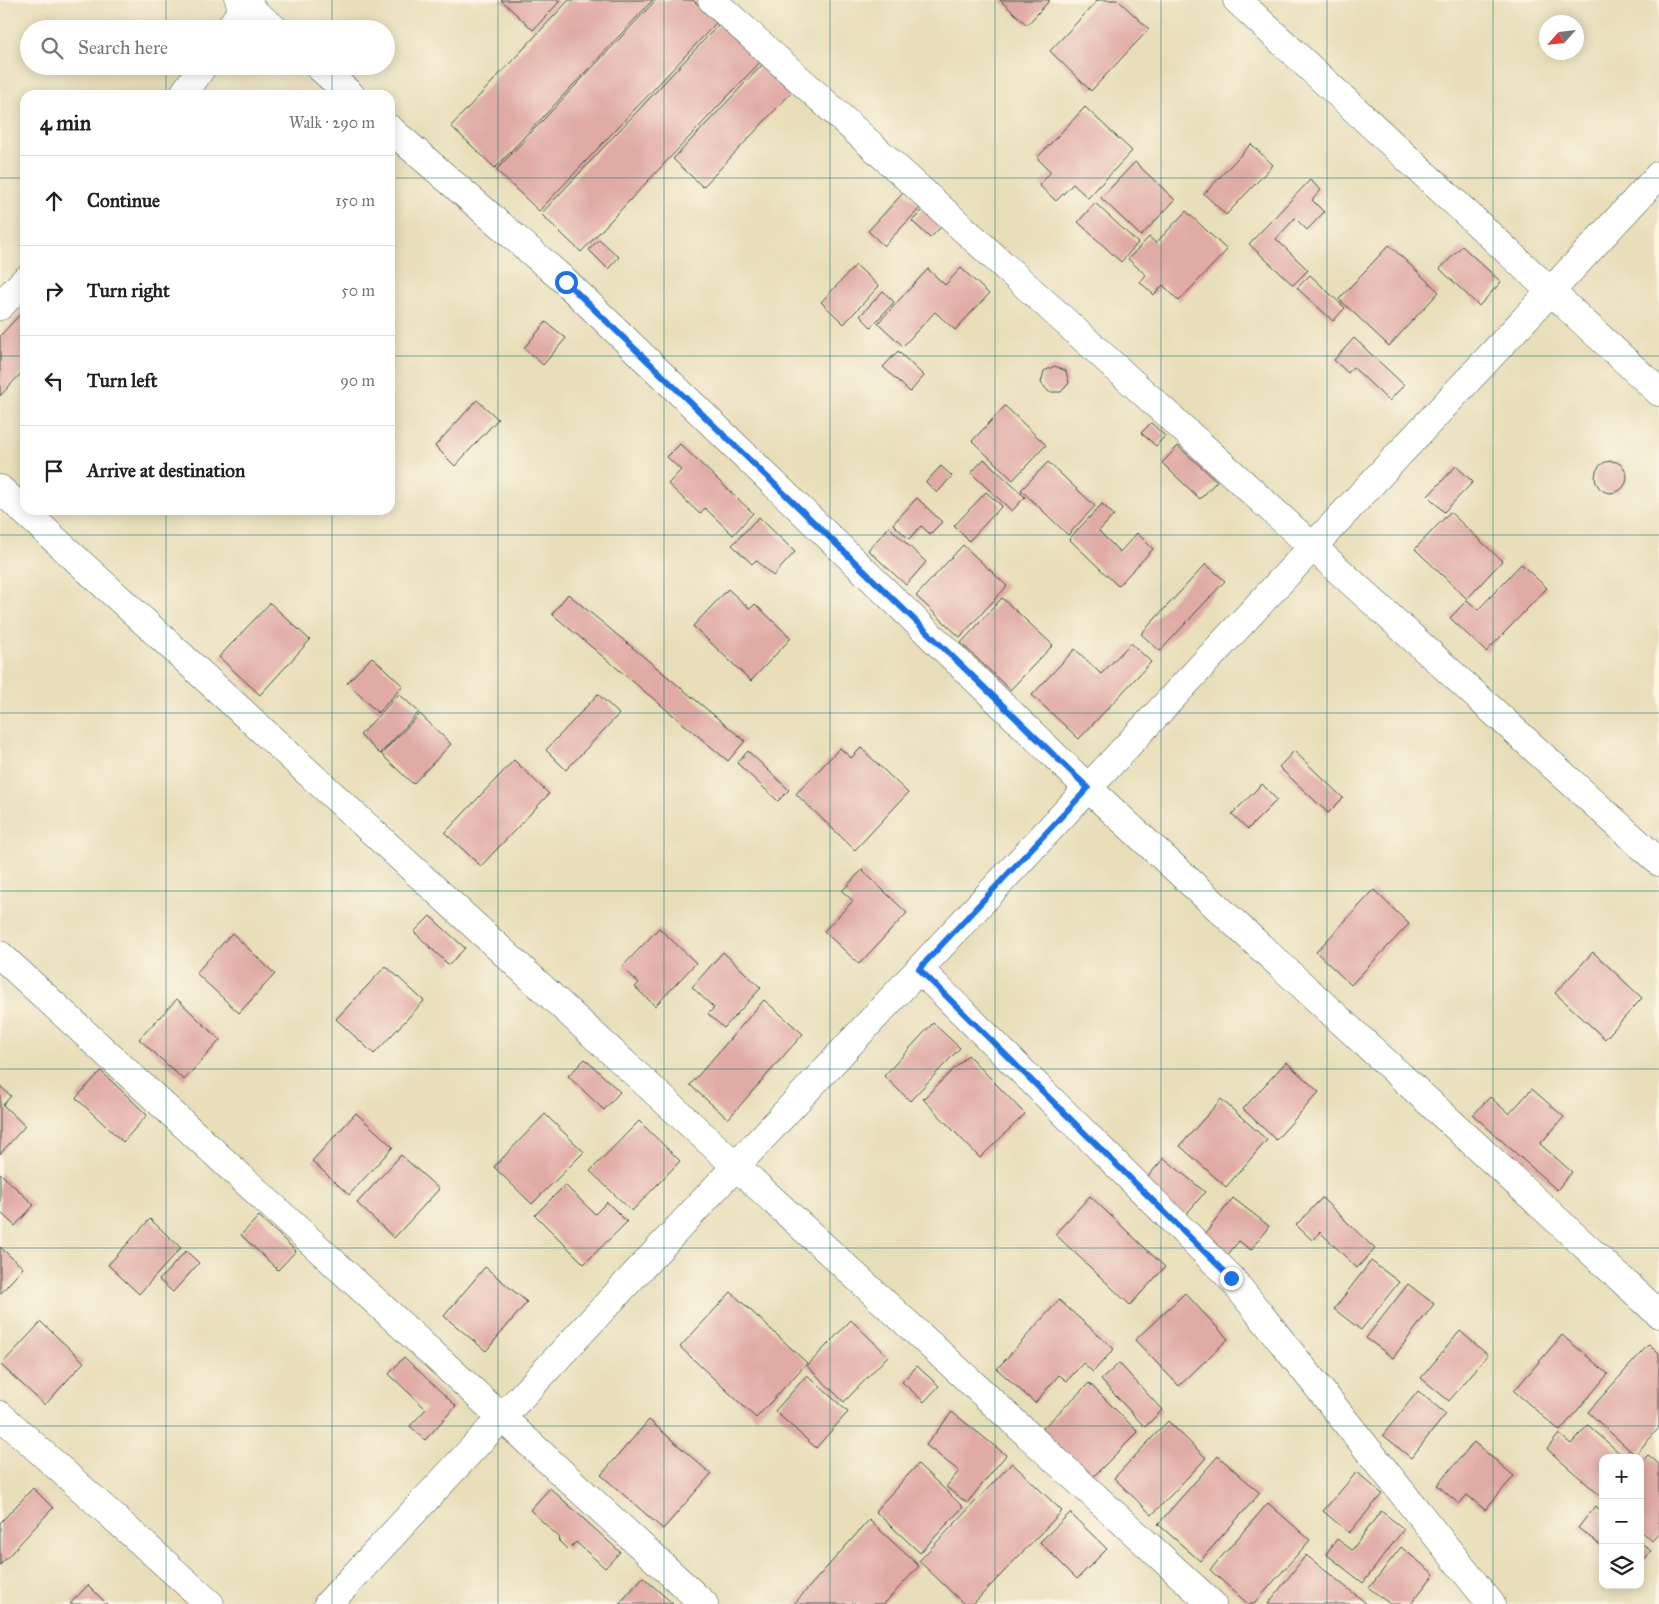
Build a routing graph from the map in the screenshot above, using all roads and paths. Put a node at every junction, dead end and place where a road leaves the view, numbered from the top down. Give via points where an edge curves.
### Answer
1 (712, 0) edge
2 (1237, 0) edge
3 (245, 1) edge
4 (234, 20) edge
5 (265, 20) edge
6 (197, 75) edge
7 (328, 75) edge
8 (186, 90) edge
9 (345, 90) edge
10 (395, 133) edge
11 (1659, 175) edge
12 (20, 285) edge
13 (1550, 292) junction
14 (0, 306) edge
15 (1659, 392) edge
16 (0, 489) edge
17 (20, 507) edge
18 (28, 515) edge
19 (1312, 548) junction
20 (1088, 788) junction
21 (1659, 862) edge
22 (0, 955) edge
23 (919, 969) junction
24 (736, 1166) junction
25 (1659, 1314) edge
26 (0, 1415) edge
27 (502, 1418) junction
28 (210, 1604) edge
29 (328, 1604) edge
30 (704, 1604) edge
31 (1212, 1604) edge
32 (1491, 1604) edge

1 - 19 street
2 - 13 street
3 - 4 street
3 - 5 street
6 - 8 street
7 - 9 street
10 - 20 street via 566,282
11 - 13 street
12 - 14 street
13 - 15 street
13 - 19 street
16 - 17 street
18 - 24 street
19 - 20 street
19 - 21 street
20 - 23 street
20 - 25 street
22 - 27 street
23 - 24 street
23 - 32 street via 1231,1278
24 - 27 street
24 - 31 street
26 - 28 street
27 - 29 street
27 - 30 street

